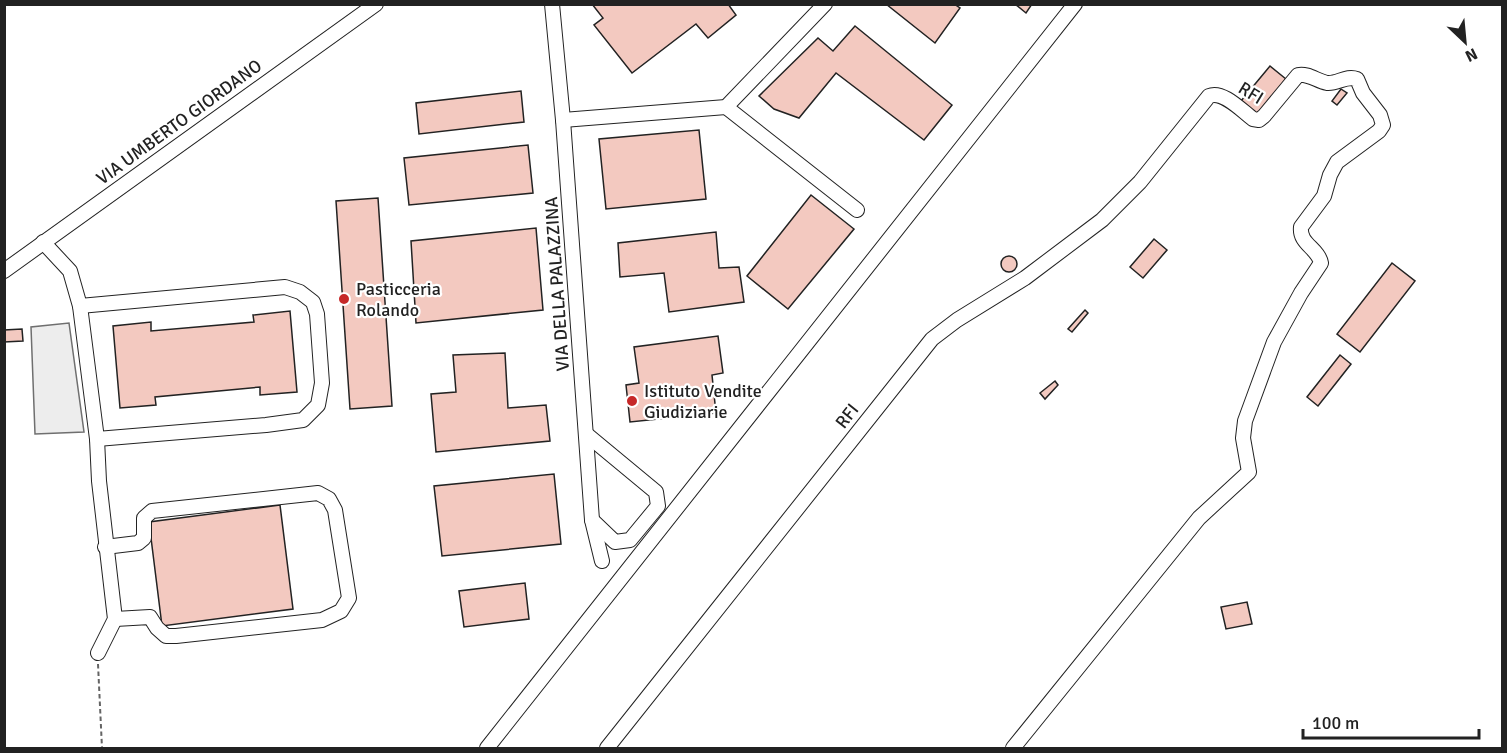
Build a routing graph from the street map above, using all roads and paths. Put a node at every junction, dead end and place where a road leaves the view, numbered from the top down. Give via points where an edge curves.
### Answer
1 (376, 4) edge
2 (552, 4) edge
3 (825, 4) edge
4 (1075, 4) edge
5 (726, 107) junction
6 (563, 120) junction
7 (857, 210) dead end
8 (43, 242) junction
9 (4, 271) edge
10 (80, 306) junction
11 (586, 434) junction
12 (97, 439) junction
13 (592, 520) junction
14 (105, 547) junction
15 (602, 561) dead end
16 (115, 619) junction
17 (98, 653) joint
18 (102, 748) edge
19 (487, 748) edge
20 (607, 748) edge
21 (1013, 748) edge

1 - 8 street, VIA UMBERTO GIORDANO
2 - 6 street, VIA DELLA PALAZZINA
3 - 5 street
4 - 19 street
5 - 6 street
5 - 7 street
6 - 11 street, VIA DELLA PALAZZINA
8 - 9 street, VIA UMBERTO GIORDANO
8 - 10 street via 70,271
10 - 12 street
10 - 12 street via 285,287 313,302 317,314 322,383 318,405 303,420
11 - 13 street, VIA DELLA PALAZZINA
11 - 13 street via 656,492 658,506 630,540 615,542
12 - 14 street
13 - 15 street, VIA DELLA PALAZZINA
14 - 16 street
14 - 16 street via 138,543 144,538 144,518 152,511 318,493 329,499 336,510 349,598 341,611 322,620 176,636 166,636 150,617
16 - 17 street
17 - 18 path
20 - 21 street, RFI via 932,339 1102,220 1140,183 1209,96 1220,95 1259,120 1298,75 1327,83 1357,79 1383,125 1337,162 1324,196 1301,227 1302,238 1321,263 1274,342 1245,421 1243,438 1249,472 1199,518

